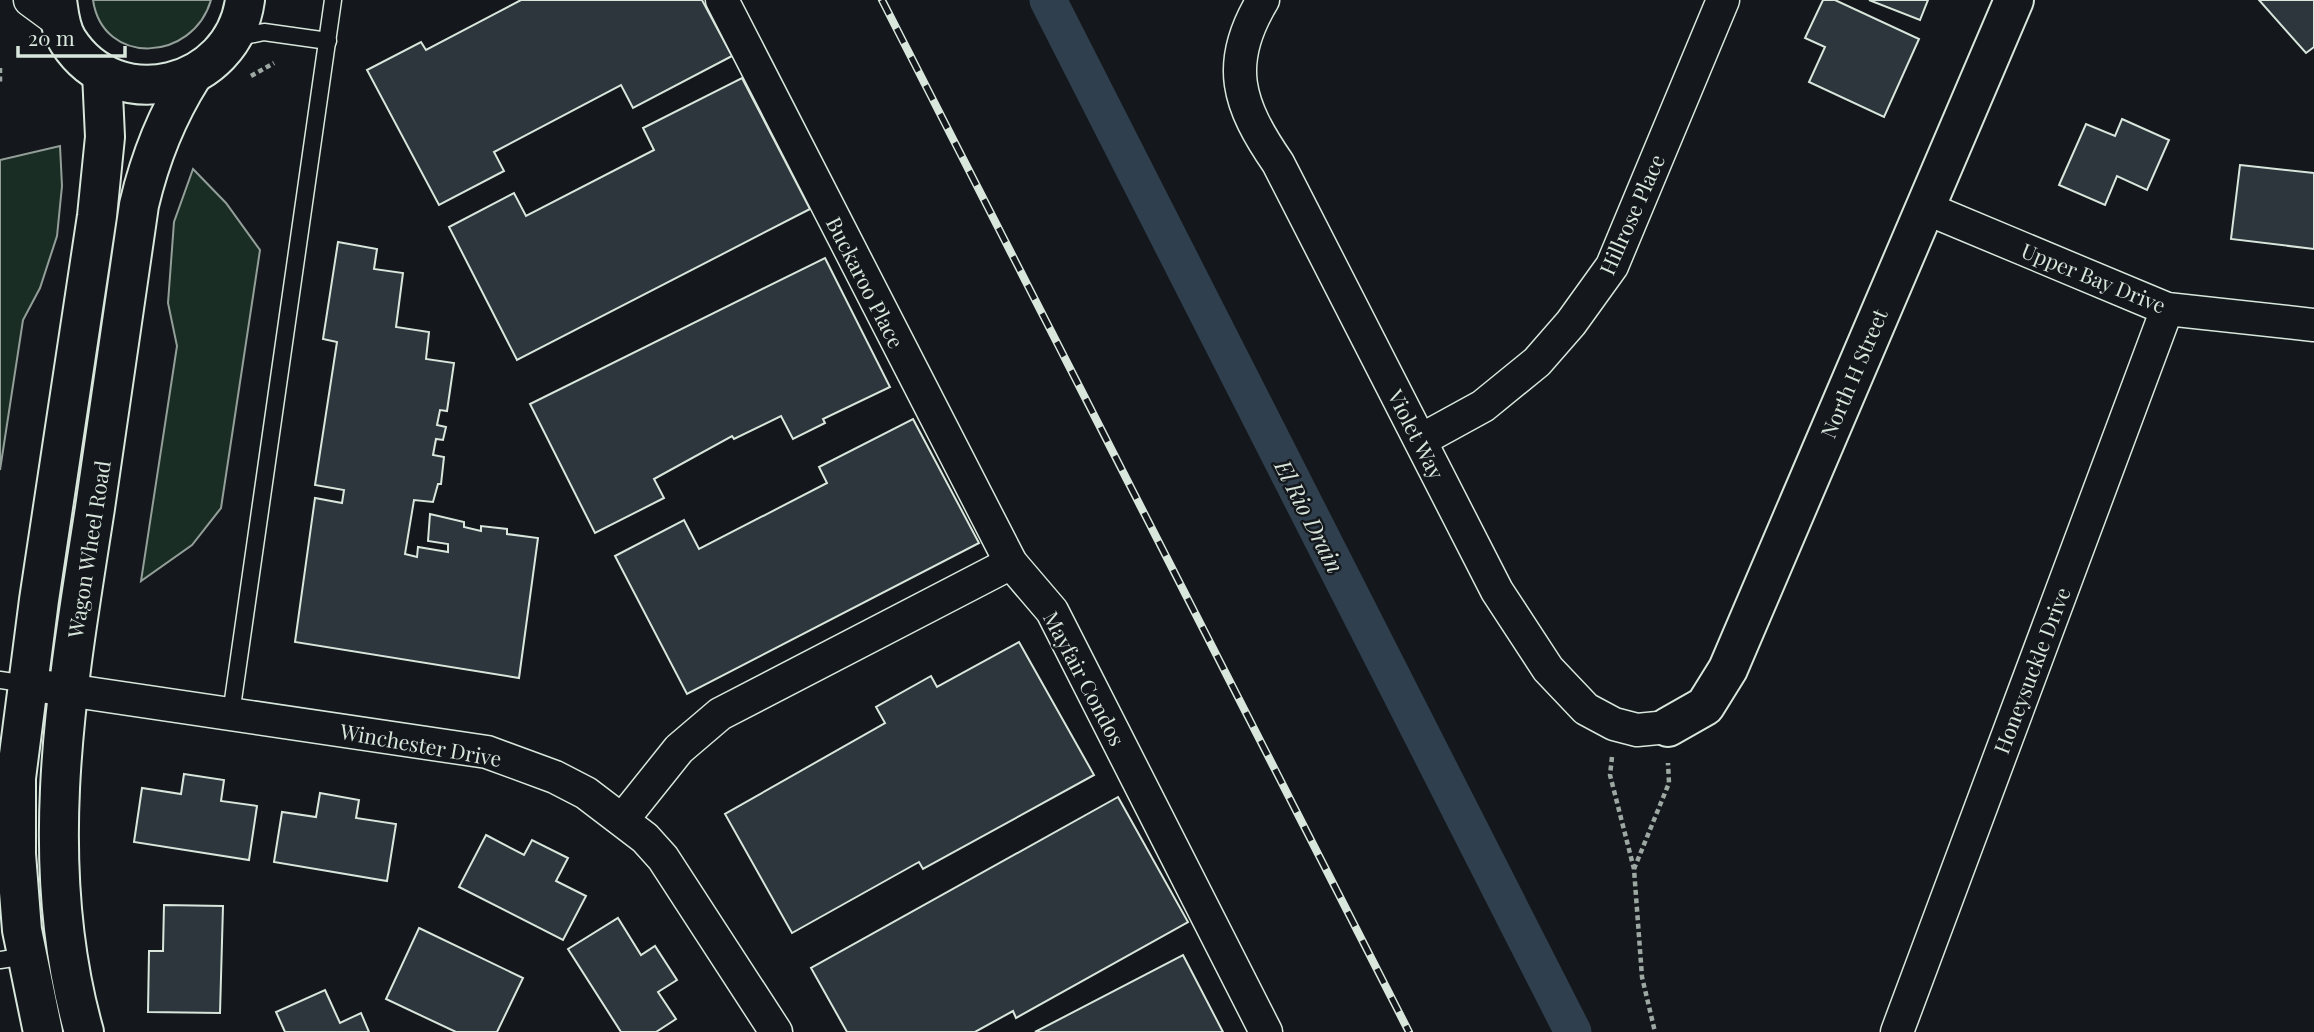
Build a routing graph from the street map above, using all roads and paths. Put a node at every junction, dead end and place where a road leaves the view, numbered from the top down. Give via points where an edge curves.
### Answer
1 (245, 0) edge
2 (332, 0) edge
3 (722, 0) edge
4 (1263, 0) edge
5 (1723, 0) edge
6 (2014, 0) edge
7 (49, 7) edge
8 (231, 38) junction
9 (328, 41) junction
10 (274, 63) dead end
11 (0, 68) edge
12 (102, 73) junction
13 (192, 76) junction
14 (248, 78) dead end
15 (0, 83) edge
16 (1923, 207) junction
17 (2167, 309) junction
18 (2314, 325) edge
19 (1421, 440) junction
20 (1011, 563) junction
21 (14, 682) edge
22 (66, 690) junction
23 (230, 714) junction
24 (1614, 724) junction
25 (1668, 727) junction
26 (623, 819) junction
27 (1634, 869) junction
28 (13, 958) edge
29 (43, 1032) edge
30 (84, 1032) edge
31 (776, 1032) edge
32 (1266, 1032) edge
33 (1655, 1032) edge
34 (1897, 1032) edge

1 - 8 street
2 - 9 lane
3 - 20 street, Buckaroo Place
4 - 19 street, Violet Way via 1243,42 1238,66 1253,128 1278,163
5 - 19 street, Hillrose Place via 1612,266 1537,362 1483,406
6 - 16 street, North H Street
7 - 12 street via 67,40
8 - 9 lane via 264,32
8 - 13 street via 209,66
9 - 23 lane
10 - 14 path
11 - 15 path
12 - 13 street via 132,84 160,85
12 - 21 street, Wagon Wheel Road via 105,137 97,216
13 - 22 street, Wagon Wheel Road via 156,145 139,205
16 - 17 street, Upper Bay Drive
16 - 25 street, North H Street via 1728,669 1704,706
17 - 18 street, Upper Bay Drive
17 - 34 street, Honeysuckle Drive
19 - 24 street, Violet Way via 1497,591 1548,669 1586,709
20 - 26 street via 720,714 679,749
20 - 32 street, Mayfair Condos via 1052,611
21 - 22 street, Winchester Drive
21 - 28 street, Wagon Wheel Road
22 - 23 street, Winchester Drive
22 - 30 street, Wagon Wheel Road via 58,785 59,886
23 - 26 street, Winchester Drive via 487,752 555,777
24 - 25 street, Violet Way via 1637,730
24 - 27 path via 1610,775
25 - 27 path via 1669,783
26 - 31 street, Winchester Drive via 663,858
27 - 33 path via 1642,977
28 - 29 street, Wagon Wheel Road

